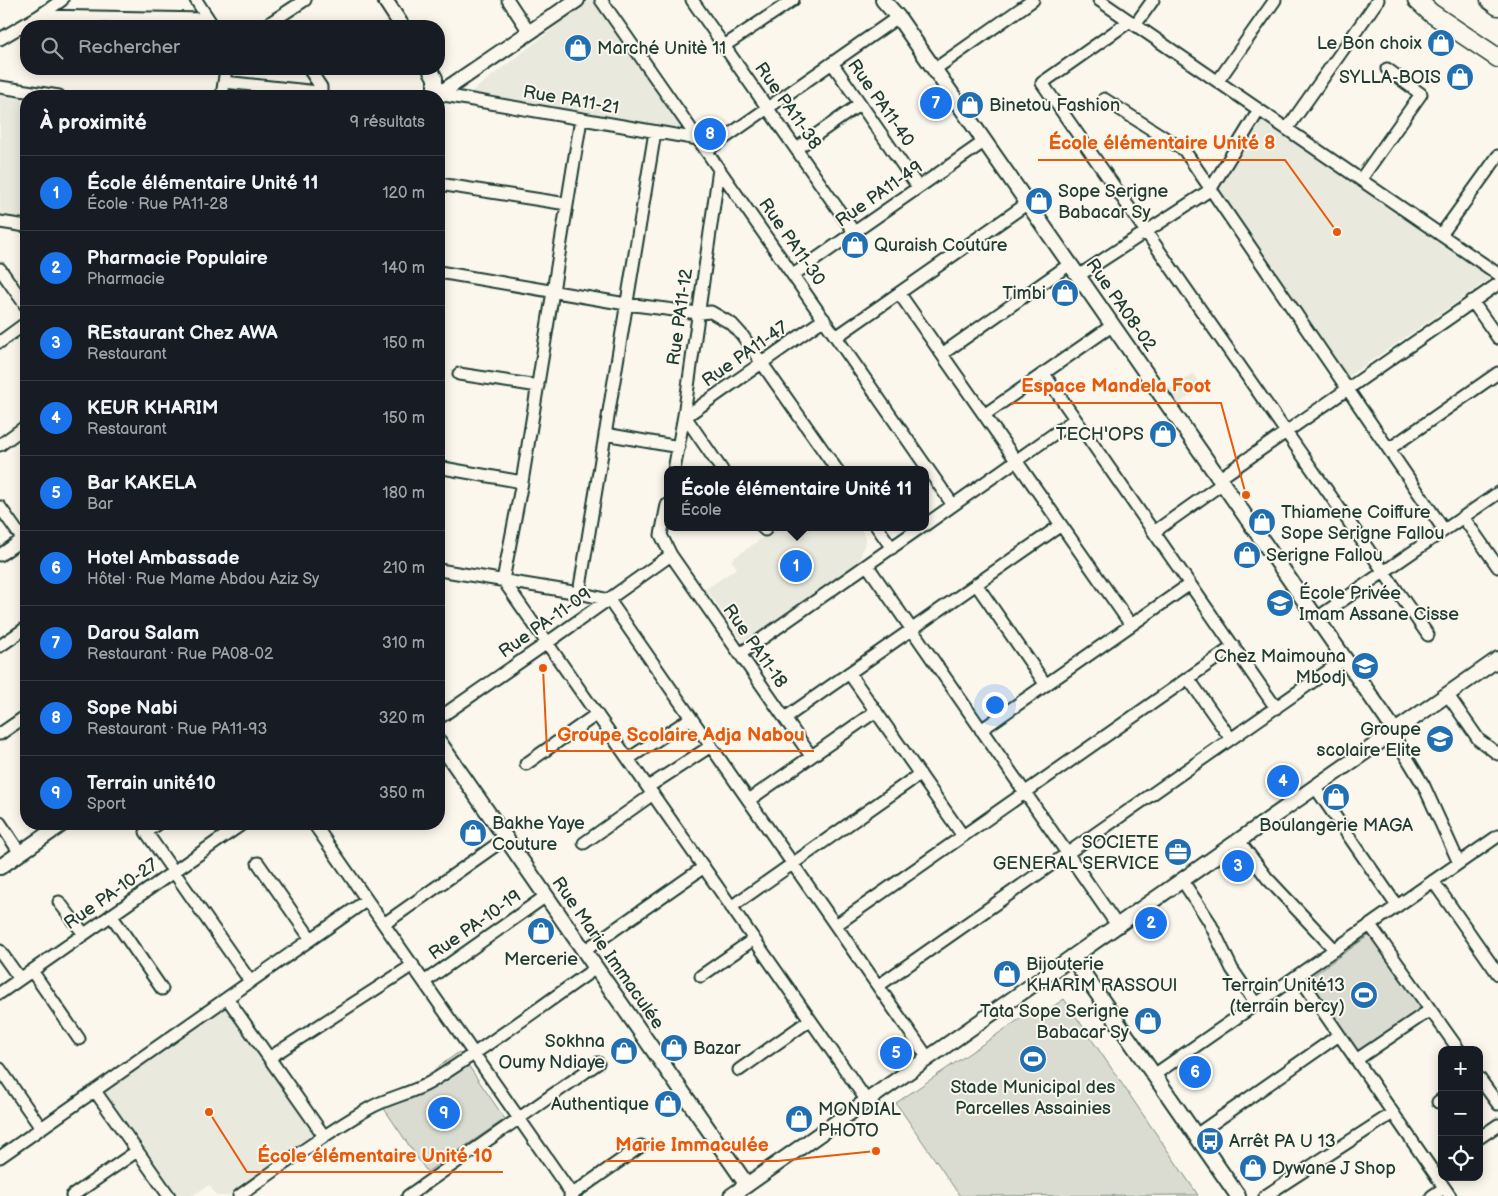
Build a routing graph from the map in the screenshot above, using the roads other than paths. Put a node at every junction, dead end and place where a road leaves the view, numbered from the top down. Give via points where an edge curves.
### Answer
1 (62, 0) edge
2 (196, 0) edge
3 (305, 0) edge
4 (386, 0) edge
5 (508, 0) edge
6 (577, 0) edge
7 (601, 0) edge
8 (692, 0) edge
9 (793, 0) edge
10 (883, 0) edge
11 (1033, 0) edge
12 (1099, 0) edge
13 (1153, 0) edge
14 (1275, 0) edge
15 (1378, 0) edge
16 (1416, 0) edge
17 (1490, 0) edge
18 (1498, 6) edge
19 (39, 16) junction
20 (898, 17) junction
21 (32, 20) edge
22 (154, 20) edge
23 (210, 20) edge
24 (281, 20) edge
25 (398, 20) edge
26 (1133, 23) junction
27 (20, 27) edge
28 (529, 32) junction
29 (0, 39) edge
30 (724, 46) junction
31 (1498, 58) edge
32 (832, 63) junction
33 (934, 69) junction
34 (1387, 70) dead end
35 (225, 75) edge
36 (313, 75) edge
37 (433, 75) edge
38 (1218, 81) junction
39 (224, 82) junction
40 (0, 87) edge
41 (20, 90) edge
42 (223, 90) edge
43 (299, 90) edge
44 (321, 90) edge
45 (435, 90) edge
46 (445, 90) edge
47 (445, 97) edge
48 (1104, 99) dead end
49 (860, 104) junction
50 (767, 108) junction
51 (1259, 110) junction
52 (581, 119) junction
53 (1287, 129) junction
54 (655, 132) junction
55 (698, 139) junction
56 (985, 141) junction
57 (796, 149) junction
58 (706, 151) junction
59 (1498, 156) edge
60 (720, 169) junction
61 (1361, 180) junction
62 (445, 185) edge
63 (918, 187) junction
64 (1210, 190) junction
65 (1028, 203) junction
66 (567, 204) junction
67 (0, 222) edge
68 (20, 225) edge
69 (1146, 231) junction
70 (854, 232) junction
71 (1441, 235) junction
72 (1070, 264) junction
73 (0, 269) edge
74 (445, 273) edge
75 (1498, 274) edge
76 (793, 275) junction
77 (1078, 276) junction
78 (1498, 284) edge
79 (553, 292) junction
80 (899, 293) junction
81 (20, 297) edge
82 (1472, 301) junction
83 (626, 304) junction
84 (698, 313) junction
85 (824, 319) junction
86 (1113, 325) junction
87 (20, 327) edge
88 (836, 337) junction
89 (1498, 338) edge
90 (0, 342) edge
91 (942, 354) junction
92 (762, 363) junction
93 (1498, 373) edge
94 (459, 374) dead end
95 (1044, 374) junction
96 (538, 386) junction
97 (1348, 389) junction
98 (984, 415) junction
99 (685, 416) junction
100 (1075, 420) junction
101 (20, 430) edge
102 (1286, 432) junction
103 (605, 434) junction
104 (0, 445) edge
105 (679, 447) junction
106 (1389, 450) junction
107 (1016, 461) junction
108 (675, 466) edge
109 (719, 466) edge
110 (834, 466) edge
111 (926, 466) edge
112 (445, 468) edge
113 (929, 471) edge
114 (1221, 481) junction
115 (522, 482) junction
116 (1498, 493) edge
117 (953, 505) junction
118 (0, 507) edge
119 (1463, 517) junction
120 (664, 520) edge
121 (929, 522) edge
122 (1061, 525) junction
123 (1444, 530) junction
124 (880, 531) edge
125 (916, 531) edge
126 (1154, 532) junction
127 (20, 535) edge
128 (20, 545) edge
129 (892, 548) junction
130 (0, 555) edge
131 (671, 555) junction
132 (867, 565) junction
133 (1498, 567) edge
134 (445, 571) edge
135 (1384, 572) junction
136 (503, 580) junction
137 (976, 584) junction
138 (1190, 584) junction
139 (579, 593) junction
140 (609, 600) junction
141 (1317, 618) junction
142 (1131, 626) junction
143 (912, 630) junction
144 (20, 632) edge
145 (1428, 635) dead end
146 (548, 643) junction
147 (0, 646) edge
148 (1234, 646) junction
149 (740, 654) junction
150 (1345, 659) junction
151 (1498, 659) edge
152 (849, 673) junction
153 (1188, 678) junction
154 (1046, 685) junction
155 (1447, 694) junction
156 (1276, 708) junction
157 (876, 711) junction
158 (445, 714) edge
159 (597, 714) junction
160 (691, 718) junction
161 (785, 718) junction
162 (20, 720) edge
163 (981, 730) junction
164 (1394, 732) junction
165 (0, 734) edge
166 (1231, 739) junction
167 (711, 746) junction
168 (445, 751) edge
169 (1498, 754) edge
170 (811, 756) junction
171 (628, 758) junction
172 (526, 764) dead end
173 (920, 774) junction
174 (1315, 787) junction
175 (650, 791) junction
176 (1025, 792) junction
177 (748, 800) junction
178 (0, 824) edge
179 (53, 830) edge
180 (149, 830) edge
181 (234, 830) edge
182 (318, 830) edge
183 (963, 836) junction
184 (506, 838) junction
185 (1239, 840) junction
186 (1496, 841) edge
187 (584, 843) dead end
188 (20, 853) junction
189 (1068, 854) junction
190 (258, 863) dead end
191 (1459, 863) junction
192 (793, 864) junction
193 (0, 867) edge
194 (704, 867) junction
195 (174, 872) junction
196 (1182, 880) junction
197 (1433, 881) junction
198 (546, 896) junction
199 (367, 900) junction
200 (59, 902) dead end
201 (1397, 906) junction
202 (731, 907) junction
203 (111, 915) junction
204 (384, 924) junction
205 (836, 925) junction
206 (1117, 925) junction
207 (1370, 925) junction
208 (84, 934) junction
209 (311, 939) junction
210 (754, 939) junction
211 (1334, 950) junction
212 (0, 951) edge
213 (584, 951) junction
214 (1072, 957) junction
215 (413, 965) junction
216 (596, 968) junction
217 (32, 971) junction
218 (1498, 974) edge
219 (1298, 975) junction
220 (701, 976) dead end
221 (20, 980) junction
222 (250, 982) junction
223 (424, 982) junction
224 (878, 986) junction
225 (162, 989) dead end
226 (0, 993) edge
227 (227, 998) junction
228 (1256, 1004) junction
229 (1430, 1010) junction
230 (810, 1020) junction
231 (1339, 1035) junction
232 (79, 1038) dead end
233 (1456, 1046) edge
234 (474, 1054) junction
235 (269, 1058) junction
236 (928, 1058) junction
237 (1356, 1060) junction
238 (598, 1063) dead end
239 (0, 1069) edge
240 (739, 1070) dead end
241 (1154, 1075) junction
242 (1483, 1083) edge
243 (95, 1091) junction
244 (866, 1101) junction
245 (1498, 1104) edge
246 (1393, 1113) junction
247 (519, 1118) junction
248 (1498, 1125) edge
249 (41, 1128) junction
250 (1196, 1135) junction
251 (324, 1136) junction
252 (1482, 1136) edge
253 (641, 1146) dead end
254 (137, 1151) junction
255 (0, 1157) edge
256 (747, 1185) junction
257 (1447, 1192) edge
258 (572, 1195) edge
259 (72, 1196) edge
260 (169, 1196) edge
261 (239, 1196) edge
262 (408, 1196) edge
263 (731, 1196) edge
264 (1238, 1196) edge
265 (1265, 1196) edge
266 (1432, 1196) edge

1 - 19 street
2 - 23 street
3 - 24 street
4 - 25 street
5 - 28 street
6 - 28 street
7 - 55 street, Rue PA11-30
8 - 30 street, Rue PA11-38
9 - 30 street
10 - 20 street, Rue PA08-02
11 - 33 street
12 - 26 street
13 - 26 street
14 - 38 street
15 - 53 street
16 - 31 main road
17 - 18 main road
19 - 21 street
19 - 22 street
20 - 32 street
20 - 33 street, Rue PA08-02
26 - 38 street
26 - 69 street via 1042,83
27 - 29 street
28 - 46 street
30 - 50 street, Rue PA11-38
32 - 49 street, Rue PA11-40
32 - 50 street
33 - 56 street, Rue PA08-02
34 - 61 street via 1421,94
35 - 39 street
36 - 44 street
37 - 45 street
38 - 51 street
39 - 42 street
39 - 43 street
40 - 41 street
47 - 52 street, Rue PA11-21
48 - 64 street via 1184,150
49 - 57 street
49 - 63 street, Rue PA11-40
50 - 57 street, Rue PA11-38
50 - 58 street
51 - 53 street
51 - 64 street
52 - 54 street, Rue PA11-21
52 - 66 street
53 - 61 street
54 - 55 street, Rue PA11-21
54 - 83 street
55 - 58 street, Rue PA11-30
56 - 63 street, Rue PA11-49
56 - 65 street, Rue PA08-02
57 - 70 street, Rue PA11-38
58 - 60 street, Rue PA11-30
59 - 71 street
60 - 76 street, Rue PA11-30
60 - 84 street, Rue PA11-12
61 - 71 street
62 - 66 street
63 - 70 street, Rue PA11-49
64 - 69 street
64 - 97 street
65 - 72 street, Rue PA08-02
65 - 80 street
66 - 79 street
67 - 68 street
69 - 77 street
69 - 102 street
70 - 76 street, Rue PA11-49
71 - 75 street
72 - 77 street, Rue PA08-02
72 - 91 street
73 - 81 street
74 - 79 street
76 - 85 street, Rue PA11-30
77 - 86 street, Rue PA08-02
78 - 82 street
79 - 83 street
79 - 96 street
80 - 88 street
80 - 91 street
82 - 89 street
82 - 97 street
83 - 84 street
83 - 103 street
84 - 92 street via 711,312 732,324
84 - 99 street, Rue PA11-12
85 - 88 street, Rue PA11-30
85 - 92 street, Rue PA11-47
86 - 95 street
86 - 114 street, Rue PA08-02
87 - 90 street
88 - 111 street, Rue PA11-30
91 - 98 street
92 - 99 street, Rue PA11-47
92 - 110 street
93 - 106 street
94 - 96 street
95 - 98 street
95 - 100 street
96 - 115 street
97 - 102 street
97 - 106 street
98 - 107 street
99 - 105 street, Rue PA11-12
99 - 109 street
100 - 107 street
100 - 126 street
101 - 104 street
102 - 114 street
102 - 135 street
103 - 105 street
103 - 139 street
105 - 108 street, Rue PA11-12
106 - 123 street
107 - 117 street
107 - 122 street
112 - 115 street
113 - 117 street, Rue PA11-30
114 - 126 street
114 - 141 street, Rue PA08-02
115 - 136 street
116 - 119 street
117 - 121 street
118 - 127 street
119 - 123 street
119 - 133 street
120 - 131 street via 661,535
122 - 137 street
122 - 142 street
123 - 135 street
124 - 129 street
125 - 129 street
126 - 138 street
128 - 130 street
129 - 132 street
131 - 140 street, Rue PA-11-09
131 - 149 street, Rue PA11-18
132 - 143 street
132 - 149 street
134 - 136 street
135 - 141 street
135 - 145 street
136 - 139 street
136 - 146 street
137 - 143 street
137 - 154 street
138 - 142 street
138 - 148 street
139 - 140 street
140 - 146 street, Rue PA-11-09
140 - 160 street
141 - 150 street, Rue PA08-02
142 - 154 street
143 - 152 street
143 - 163 street
144 - 147 street
146 - 158 street, Rue PA-11-09
146 - 159 street
148 - 153 street
148 - 156 street
149 - 161 street, Rue PA11-18
150 - 156 street
150 - 164 street, Rue PA08-02
151 - 155 street
152 - 157 street
152 - 161 street
153 - 166 street
153 - 176 street
154 - 163 street
155 - 164 street
155 - 169 street via 1480,740
156 - 166 street
157 - 170 street
157 - 173 street
159 - 171 street
159 - 172 street
160 - 167 street
160 - 171 street
161 - 170 street, Rue PA11-18
162 - 165 street
163 - 176 street
164 - 174 street
164 - 191 street via 1424,786
166 - 189 street
167 - 175 street
167 - 177 street
168 - 184 street, Rue Marie Immaculée
170 - 177 street
171 - 175 street
173 - 183 street
173 - 192 street
174 - 185 street
174 - 201 street
175 - 187 street
175 - 194 street
176 - 183 street
176 - 189 street
177 - 192 street
178 - 188 street
179 - 188 street
180 - 195 street via 146,832
181 - 195 street, Rue PA-10-27
182 - 199 street
183 - 205 street
184 - 198 street, Rue Marie Immaculée
184 - 204 street
185 - 196 street
185 - 211 street via 1267,878
186 - 191 street
188 - 193 street
189 - 206 street
189 - 224 street
190 - 209 street
191 - 197 street
192 - 202 street
192 - 205 street
194 - 202 street
194 - 213 street
195 - 203 street, Rue PA-10-27
195 - 222 street
196 - 206 street
196 - 228 street via 1209,922 1232,969
197 - 201 street
197 - 218 street
198 - 213 street, Rue Marie Immaculée
198 - 223 street, Rue PA-10-19
199 - 204 street
199 - 209 street
200 - 208 street
201 - 207 street
202 - 210 street
203 - 208 street, Rue PA-10-27
203 - 225 street
204 - 215 street
205 - 224 street
206 - 214 street
207 - 211 street
207 - 229 street
208 - 217 street, Rue PA-10-27
209 - 222 street
210 - 220 street
210 - 230 street
211 - 219 street
212 - 221 street
213 - 216 street, Rue Marie Immaculée
214 - 236 street
214 - 241 street
215 - 223 street
215 - 235 street
216 - 234 street
216 - 256 street, Rue Marie Immaculée
217 - 221 street, Rue PA-10-27
217 - 232 street
219 - 228 street
219 - 231 street
221 - 226 street, Rue PA-10-27
222 - 227 street
223 - 234 street
224 - 236 street
227 - 235 street
227 - 243 street
228 - 241 street
229 - 233 street
229 - 237 street
230 - 240 street
230 - 244 street
231 - 237 street
231 - 250 street
234 - 247 street
234 - 251 street via 428,1084 382,1102
235 - 251 street
236 - 244 street
237 - 246 street
238 - 247 street
239 - 249 street
241 - 250 street
242 - 245 street
243 - 249 street
243 - 254 street
244 - 256 street
246 - 257 street
246 - 265 street
247 - 258 street
247 - 262 street
248 - 252 street
249 - 255 street
250 - 264 street
251 - 261 street
253 - 258 street
254 - 259 street
254 - 260 street
256 - 263 street
257 - 266 street

